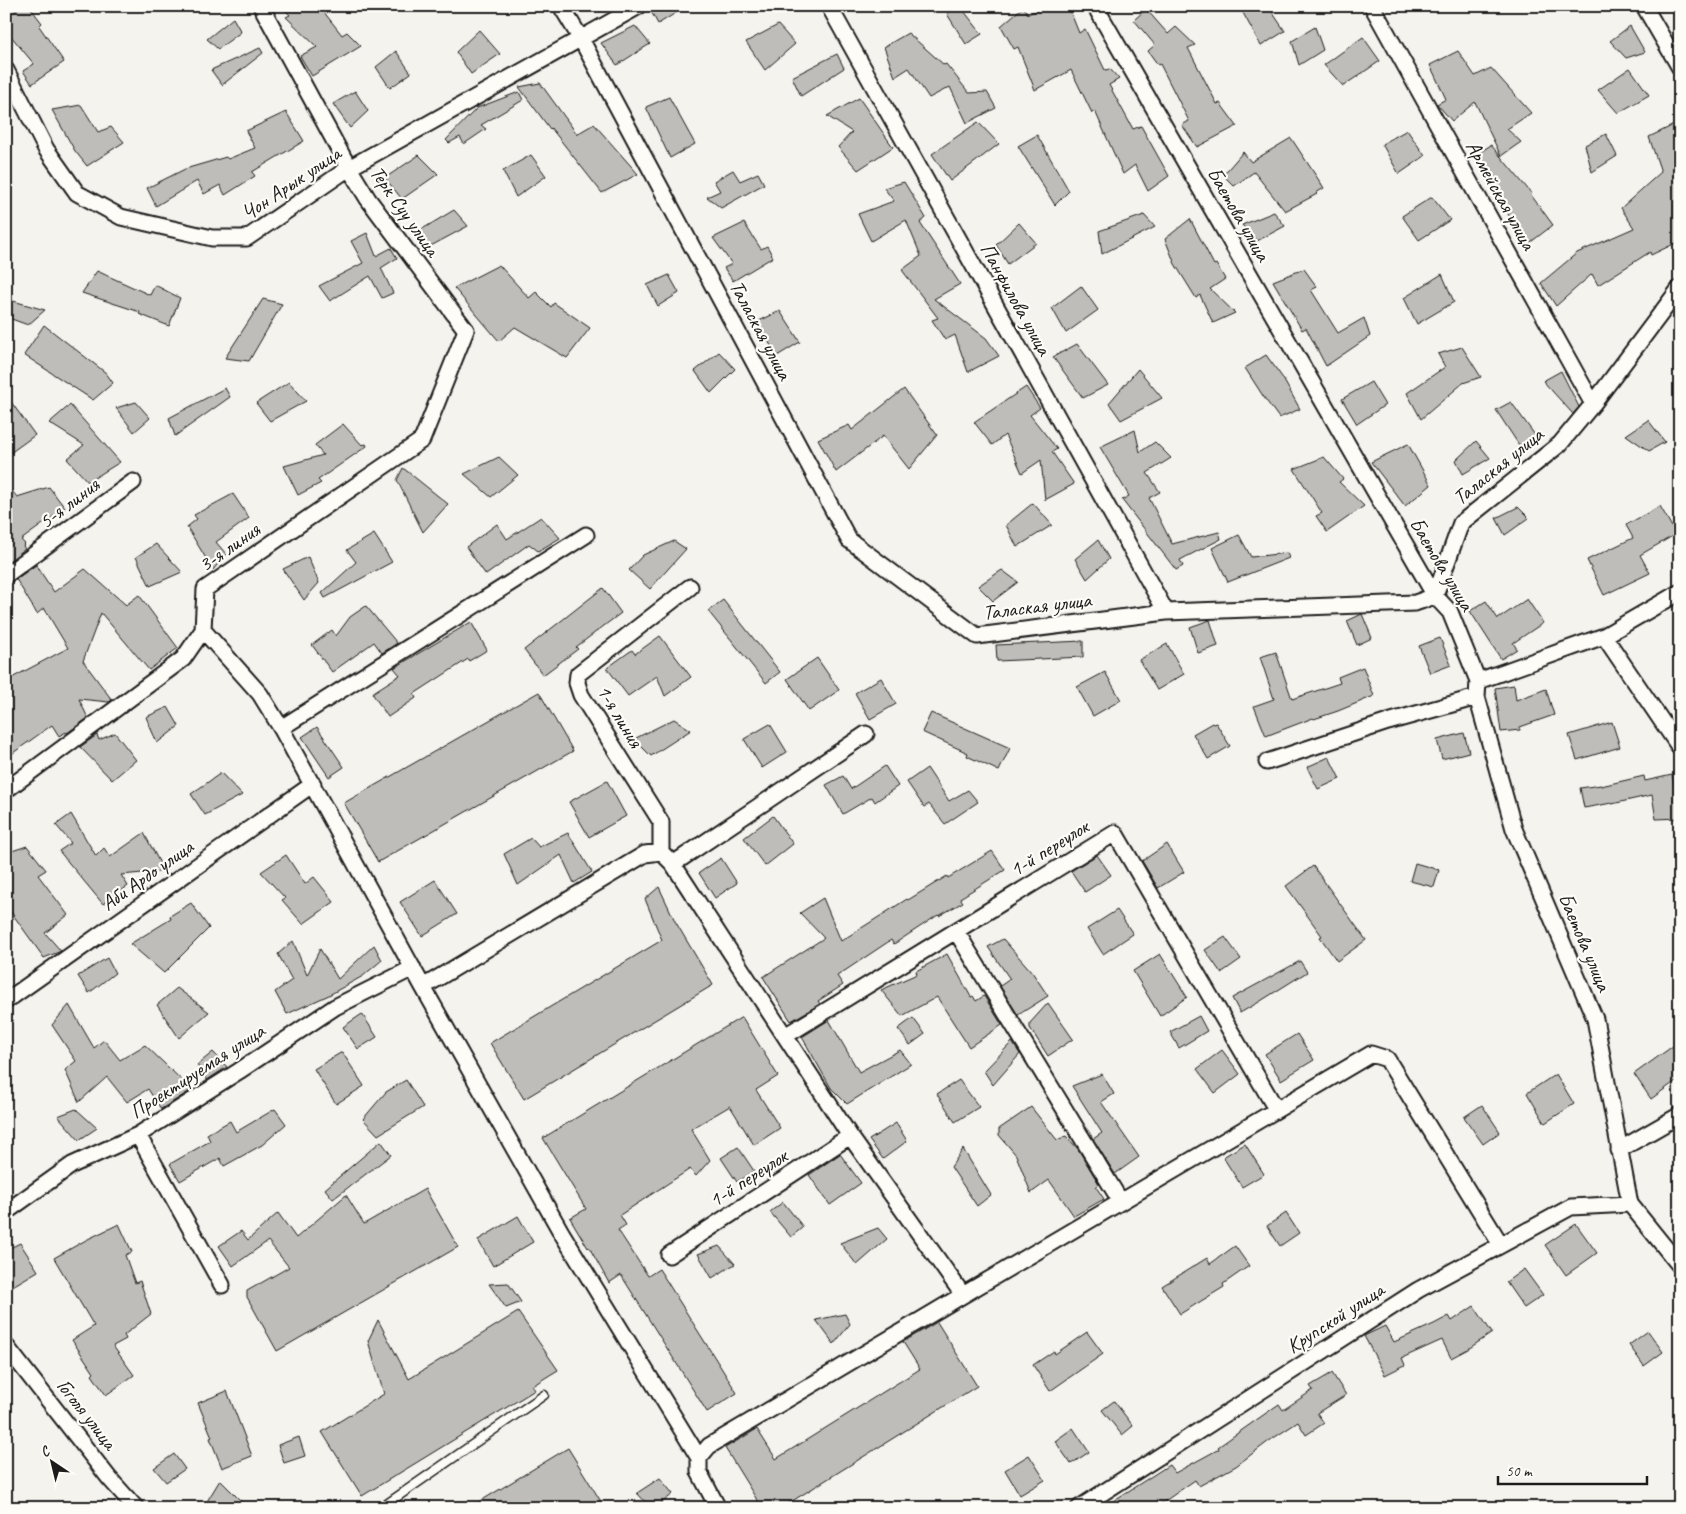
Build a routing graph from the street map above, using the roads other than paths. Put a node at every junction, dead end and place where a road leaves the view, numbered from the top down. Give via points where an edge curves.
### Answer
1 (261, 6) edge
2 (561, 6) edge
3 (639, 6) edge
4 (829, 6) edge
5 (1095, 6) edge
6 (1372, 6) edge
7 (1644, 6) edge
8 (581, 39) junction
9 (1680, 68) edge
10 (6, 70) edge
11 (349, 168) junction
12 (1680, 288) edge
13 (1592, 404) junction
14 (422, 440) joint
15 (132, 482) dead end
16 (586, 535) dead end
17 (6, 575) edge
18 (690, 587) dead end
19 (1680, 592) edge
20 (1435, 596) junction
21 (1166, 612) junction
22 (202, 630) junction
23 (1604, 636) junction
24 (1477, 689) junction
25 (281, 728) junction
26 (866, 734) dead end
27 (1680, 748) edge
28 (1267, 762) dead end
29 (313, 784) junction
30 (6, 790) edge
31 (661, 852) junction
32 (673, 864) junction
33 (956, 930) junction
34 (413, 968) junction
35 (423, 987) junction
36 (6, 1001) edge
37 (785, 1036) junction
38 (1276, 1109) junction
39 (1680, 1115) edge
40 (138, 1136) junction
41 (850, 1136) junction
42 (1619, 1150) junction
43 (1121, 1202) junction
44 (1630, 1204) junction
45 (6, 1212) edge
46 (1501, 1245) junction
47 (669, 1255) dead end
48 (1680, 1266) edge
49 (222, 1285) dead end
50 (964, 1295) junction
51 (6, 1346) edge
52 (544, 1395) dead end
53 (699, 1458) junction
54 (136, 1508) edge
55 (381, 1508) edge
56 (718, 1508) edge
57 (1078, 1508) edge

1 - 11 street, Терк Суу улица
2 - 8 street, Талаская улица
3 - 8 street, Чон Арык улица
4 - 21 street, Панфилова улица
5 - 20 street, Баетова улица
6 - 13 street, Армейская улица
7 - 9 street
8 - 11 street, Чон Арык улица
8 - 21 street, Талаская улица via 849,540 977,636
10 - 11 street, Чон Арык улица via 46,149 77,193 121,217 212,238 247,238
11 - 14 street, Терк Суу улица via 368,199 466,330
12 - 13 street, Талаская улица
13 - 20 street, Талаская улица via 1560,444 1461,523
14 - 22 street, 3-я линия via 205,589
15 - 17 street, 5-я линия
16 - 25 street
18 - 31 street, 1-я линия via 578,674 577,683 581,695 661,822
19 - 23 street
20 - 21 street, Талаская улица via 1415,603
20 - 24 street, Баетова улица via 1450,612
22 - 25 street via 260,694
22 - 30 street, 3-я линия via 183,659
23 - 24 street
23 - 27 street
24 - 28 street
24 - 42 street, Баетова улица via 1514,829 1595,1019
25 - 29 street
26 - 32 street
29 - 34 street
29 - 36 street, Аби Ардо улица
31 - 32 street
31 - 35 street via 645,854
32 - 37 street
33 - 37 street, 1-й переулок
33 - 38 street, 1-й переулок via 1115,832
33 - 43 street
34 - 35 street
34 - 40 street, Проектируемая улица via 335,1007
35 - 53 street via 561,1232
37 - 41 street
38 - 43 street
38 - 46 street via 1371,1054 1387,1059
39 - 42 street
40 - 45 street, Проектируемая улица via 72,1165
40 - 49 street
41 - 47 street, 1-й переулок
41 - 50 street
42 - 44 street, Баетова улица
43 - 50 street
44 - 46 street, Крупской улица via 1571,1207
44 - 48 street, Баетова улица
46 - 57 street, Крупской улица via 1418,1290
50 - 53 street via 709,1446
51 - 54 street, Гоголя улица
52 - 55 lane
53 - 56 street via 699,1472

